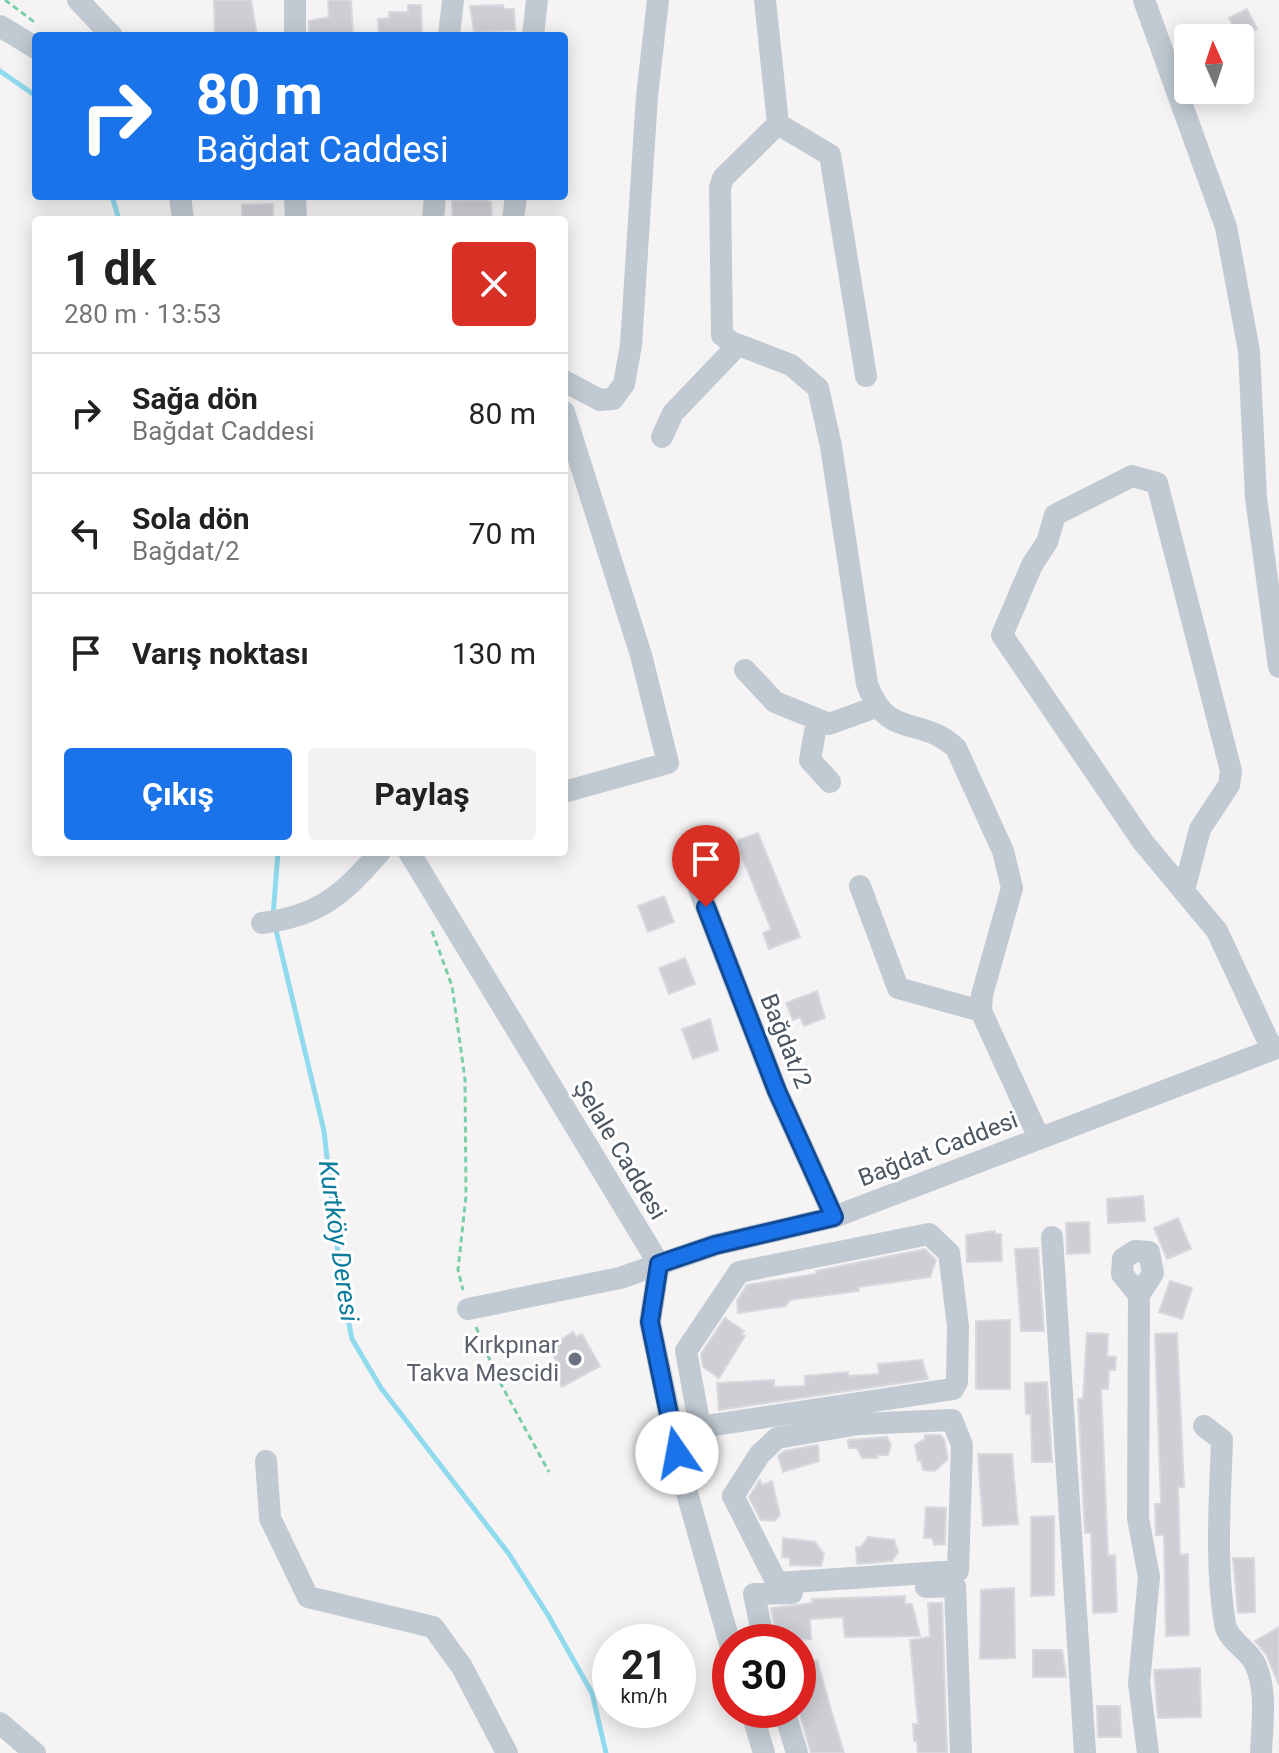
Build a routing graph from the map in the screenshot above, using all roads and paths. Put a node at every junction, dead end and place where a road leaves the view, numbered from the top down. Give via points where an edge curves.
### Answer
1 (5, 0) edge
2 (78, 0) edge
3 (295, 0) edge
4 (453, 0) edge
5 (537, 0) edge
6 (658, 0) edge
7 (765, 0) edge
8 (1144, 0) edge
9 (0, 26) edge
10 (34, 32) edge
11 (108, 32) edge
12 (295, 32) edge
13 (449, 32) edge
14 (533, 32) edge
15 (32, 35) edge
16 (778, 124) junction
17 (738, 345) junction
18 (866, 376) dead end
19 (568, 383) edge
20 (568, 425) edge
21 (662, 437) dead end
22 (1279, 667) edge
23 (745, 670) dead end
24 (876, 707) junction
25 (817, 720) junction
26 (830, 782) dead end
27 (568, 791) edge
28 (376, 856) edge
29 (411, 856) edge
30 (696, 881) dead end
31 (860, 886) dead end
32 (1184, 890) junction
33 (262, 923) dead end
34 (431, 926) dead end
35 (981, 1011) junction
36 (1276, 1048) edge
37 (1039, 1138) junction
38 (834, 1217) junction
39 (1052, 1237) dead end
40 (659, 1264) junction
41 (1139, 1295) dead end
42 (468, 1309) junction
43 (689, 1381) joint
44 (1204, 1426) dead end
45 (266, 1461) dead end
46 (549, 1472) dead end
47 (733, 1496) joint
48 (724, 1624) edge
49 (760, 1624) edge
50 (0, 1723) edge
51 (756, 1728) edge
52 (789, 1728) edge
53 (35, 1753) edge
54 (507, 1753) edge
55 (764, 1753) edge
56 (797, 1753) edge
57 (961, 1753) edge
58 (1085, 1753) edge
59 (1148, 1753) edge
60 (1261, 1753) edge

1 - 10 path
2 - 11 street
3 - 12 street
4 - 13 street
5 - 14 street
6 - 19 street via 624,384 613,399 600,400
7 - 16 street
8 - 22 street via 1226,227 1249,351 1256,498
9 - 15 street
16 - 17 street via 723,178 720,188 722,335
16 - 18 street via 830,155
17 - 21 street via 673,413
17 - 24 street via 791,365 818,388 867,684
20 - 27 street via 641,655 668,763
23 - 25 street via 775,702
24 - 25 street via 829,724
24 - 35 street via 888,718 942,736 956,748 1003,851 1012,888
25 - 26 street via 810,760
28 - 33 street via 345,891 295,919
29 - 40 street, Şelale Caddesi
30 - 38 street, Bağdat/2 via 777,1091
31 - 35 street via 898,988
32 - 32 street via 1143,842 1002,635 1055,515 1132,476 1157,483 1231,771 1229,785 1200,829
32 - 36 street via 1217,931
34 - 42 path via 452,986 465,1079 466,1196 458,1270
35 - 37 street
36 - 37 street, Bağdat Caddesi
37 - 38 street, Bağdat Caddesi
38 - 40 street, Bağdat Caddesi
39 - 58 street
40 - 42 street, Bağdat Caddesi via 620,1278
40 - 48 street via 650,1322 683,1479
41 - 59 street via 1138,1518 1149,1577 1139,1683
42 - 46 path via 497,1377
43 - 43 street via 686,1351 739,1272 929,1234 949,1253 958,1326 953,1389 700,1427
44 - 60 street via 1222,1440 1219,1550 1225,1629 1258,1673
45 - 54 street via 270,1518 308,1597 433,1627 462,1667
47 - 47 street via 777,1438 859,1424 952,1420 962,1445 958,1571 777,1583
49 - 57 street via 754,1594 955,1586
50 - 53 street
51 - 55 street
52 - 56 street

